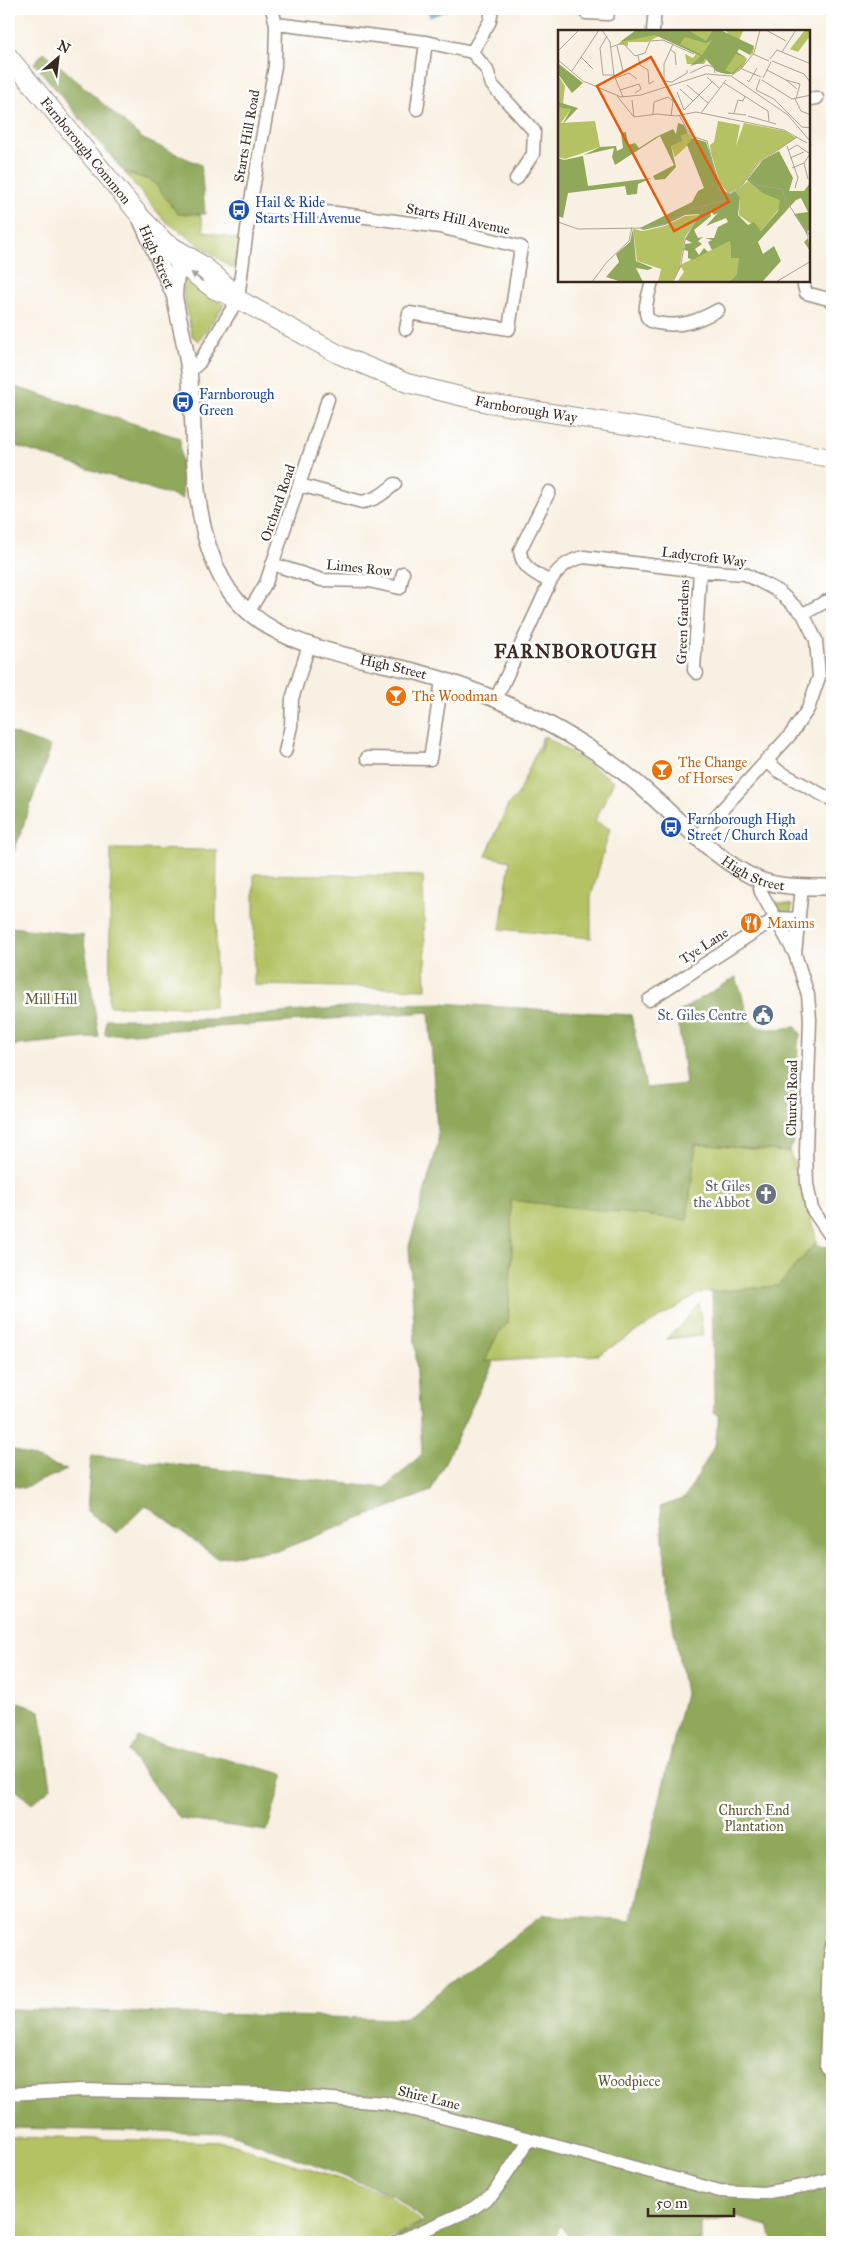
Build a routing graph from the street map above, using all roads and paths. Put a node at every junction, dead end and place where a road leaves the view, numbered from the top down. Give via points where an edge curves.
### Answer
1 (272, 9) edge
2 (492, 9) edge
3 (655, 9) edge
4 (608, 14) dead end
5 (586, 16) edge
6 (276, 24) junction
7 (654, 30) edge
8 (426, 42) junction
9 (472, 52) junction
10 (9, 57) edge
11 (417, 109) dead end
12 (516, 179) dead end
13 (250, 206) junction
14 (140, 216) junction
15 (174, 252) junction
16 (652, 282) edge
17 (803, 282) edge
18 (175, 297) junction
19 (238, 299) junction
20 (832, 300) edge
21 (718, 310) dead end
22 (406, 329) dead end
23 (189, 372) junction
24 (328, 399) dead end
25 (832, 458) edge
26 (300, 484) junction
27 (394, 484) dead end
28 (549, 492) dead end
29 (272, 564) junction
30 (700, 571) junction
31 (403, 572) dead end
32 (550, 582) junction
33 (832, 600) edge
34 (248, 613) junction
35 (803, 614) junction
36 (309, 645) junction
37 (698, 673) dead end
38 (442, 680) junction
39 (496, 699) junction
40 (285, 752) dead end
41 (367, 758) dead end
42 (766, 760) junction
43 (832, 800) edge
44 (697, 837) junction
45 (758, 879) junction
46 (802, 887) junction
47 (832, 888) edge
48 (776, 918) junction
49 (799, 919) junction
50 (795, 954) junction
51 (649, 1000) dead end
52 (832, 1238) edge
53 (832, 1945) edge
54 (832, 2074) edge
55 (9, 2094) edge
56 (530, 2139) junction
57 (832, 2178) edge
58 (396, 2242) edge

1 - 6 street, Starts Hill Road
2 - 9 street via 490,21
3 - 7 street
4 - 5 street
6 - 8 street
6 - 13 street, Starts Hill Road via 275,66
8 - 9 street
8 - 11 street
9 - 12 street via 487,70 492,85 534,131 534,154
10 - 14 highway, Farnborough Common
13 - 19 street, Starts Hill Road
13 - 22 street, Starts Hill Avenue via 440,227 522,247 509,329 409,313
14 - 15 highway, Farnborough Common
14 - 18 main road, High Street
15 - 18 main road, High Street
15 - 19 highway, Farnborough Common via 215,290
16 - 21 street via 646,311 650,320 672,325 693,322
17 - 20 street via 806,293
18 - 23 main road, High Street
19 - 23 street via 199,363
19 - 25 highway, Farnborough Way via 358,363 426,388 488,403
23 - 34 main road, High Street via 201,520 222,579
24 - 26 street, Orchard Road
26 - 27 street via 362,502 380,497
26 - 29 street, Orchard Road
28 - 32 street via 520,550 524,565
29 - 31 street, Limes Row via 322,580 369,581 400,588
29 - 34 street, Orchard Road via 263,590
30 - 32 street, Ladycroft Way via 584,557 563,565
30 - 35 street, Ladycroft Way via 745,574 778,591
30 - 37 street, Green Gardens via 694,670
32 - 39 street, Ladycroft Way
33 - 35 street
34 - 36 main road, High Street
35 - 42 street, Ladycroft Way via 816,640 819,677 808,709 791,734
36 - 38 main road, High Street
36 - 40 street via 292,700
38 - 39 main road, High Street
38 - 41 street via 430,758
39 - 44 main road, High Street via 539,719 609,763 636,782
42 - 43 street via 778,771
42 - 44 street, Ladycroft Way
44 - 45 main road, High Street
45 - 46 main road, High Street
45 - 48 street, Church Road via 761,892
46 - 47 main road, High Street
46 - 49 street, Church Road
48 - 49 street
48 - 50 street, Church Road
48 - 51 street, Tye Lane
49 - 50 street, Church Road
50 - 52 street, Church Road via 808,995 810,1019 807,1184 812,1209
53 - 54 street via 826,2066
55 - 56 street, Shire Lane via 82,2090 265,2094 385,2103
56 - 57 street, Shire Lane via 720,2191 763,2193
56 - 58 street via 493,2194 472,2209

